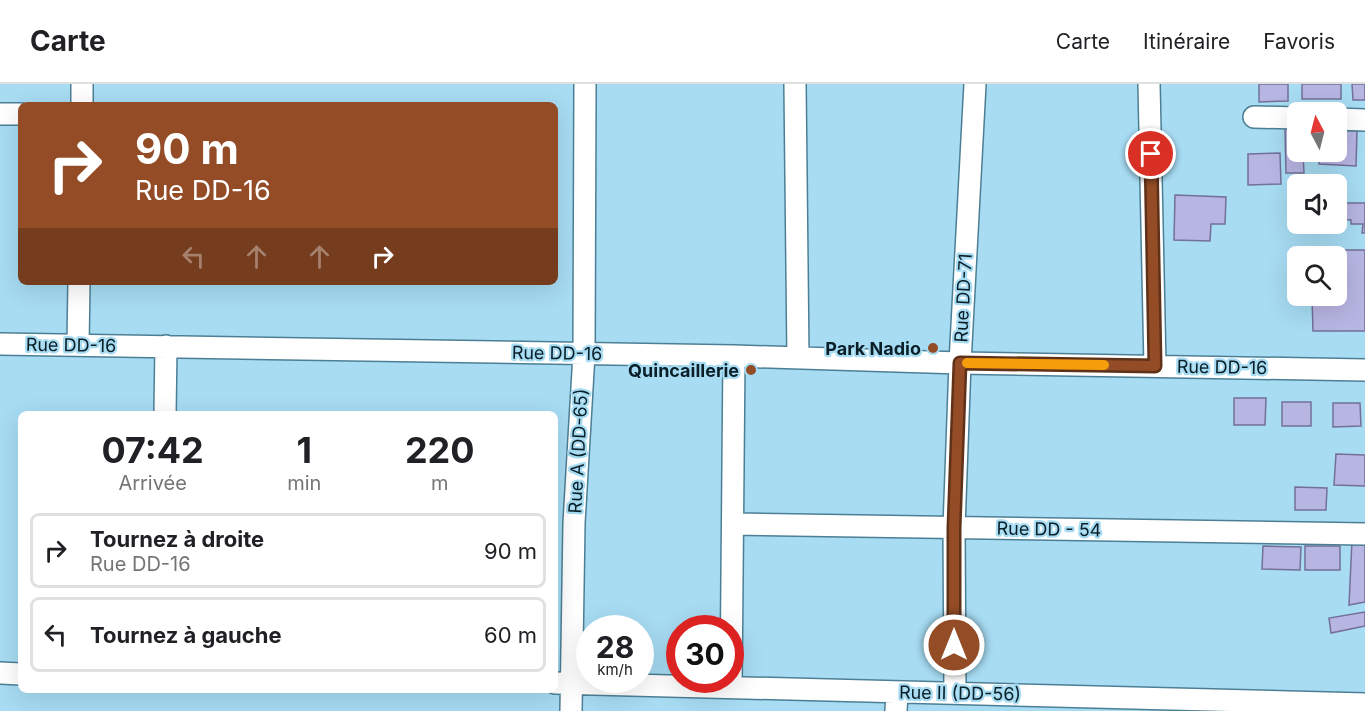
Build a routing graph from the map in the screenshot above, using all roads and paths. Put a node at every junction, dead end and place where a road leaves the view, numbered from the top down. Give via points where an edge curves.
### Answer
1 (82, 84) edge
2 (585, 84) edge
3 (795, 84) edge
4 (975, 84) edge
5 (1149, 84) edge
6 (82, 102) edge
7 (0, 114) edge
8 (18, 114) edge
9 (1254, 117) dead end
10 (1287, 118) edge
11 (1347, 119) edge
12 (1365, 120) edge
13 (79, 285) edge
14 (0, 344) edge
15 (78, 345) junction
16 (166, 346) junction
17 (584, 354) junction
18 (734, 356) junction
19 (798, 358) junction
20 (960, 363) junction
21 (1155, 366) junction
22 (1365, 370) edge
23 (165, 411) edge
24 (565, 523) edge
25 (733, 524) junction
26 (954, 528) junction
27 (1365, 534) edge
28 (732, 615) edge
29 (0, 674) edge
30 (18, 674) edge
31 (563, 683) edge
32 (666, 685) edge
33 (744, 688) edge
34 (955, 693) junction
35 (896, 701) edge
36 (1365, 704) edge
37 (1239, 705) edge
38 (571, 711) edge

1 - 6 street
2 - 17 street, Rue A (DD-65)
3 - 19 street
4 - 20 street, Rue DD-71
5 - 21 street
7 - 8 street
9 - 10 street
11 - 12 street
13 - 15 street
14 - 15 street, Rue DD-16
15 - 16 street, Rue DD-16
16 - 17 street, Rue DD-16
16 - 23 street
17 - 18 street, Rue DD-16
17 - 24 street, Rue A (DD-65)
18 - 19 street, Rue DD-16
18 - 25 street
19 - 20 street, Rue DD-16
20 - 21 street, Rue DD-16
20 - 26 street, Rue DD-71
21 - 22 street, Rue DD-16
24 - 31 street, Rue A (DD-65)
25 - 26 street, Rue DD - 54
25 - 28 street
26 - 27 street, Rue DD - 54
26 - 34 street, Rue DD-71
29 - 30 street
31 - 32 street, Rue II (DD-56)
31 - 38 street, Rue A (DD-65)
33 - 35 street, Rue II (DD-56)
34 - 35 street, Rue II (DD-56)
34 - 37 street, Rue II (DD-56)
36 - 37 street, Rue II (DD-56)

